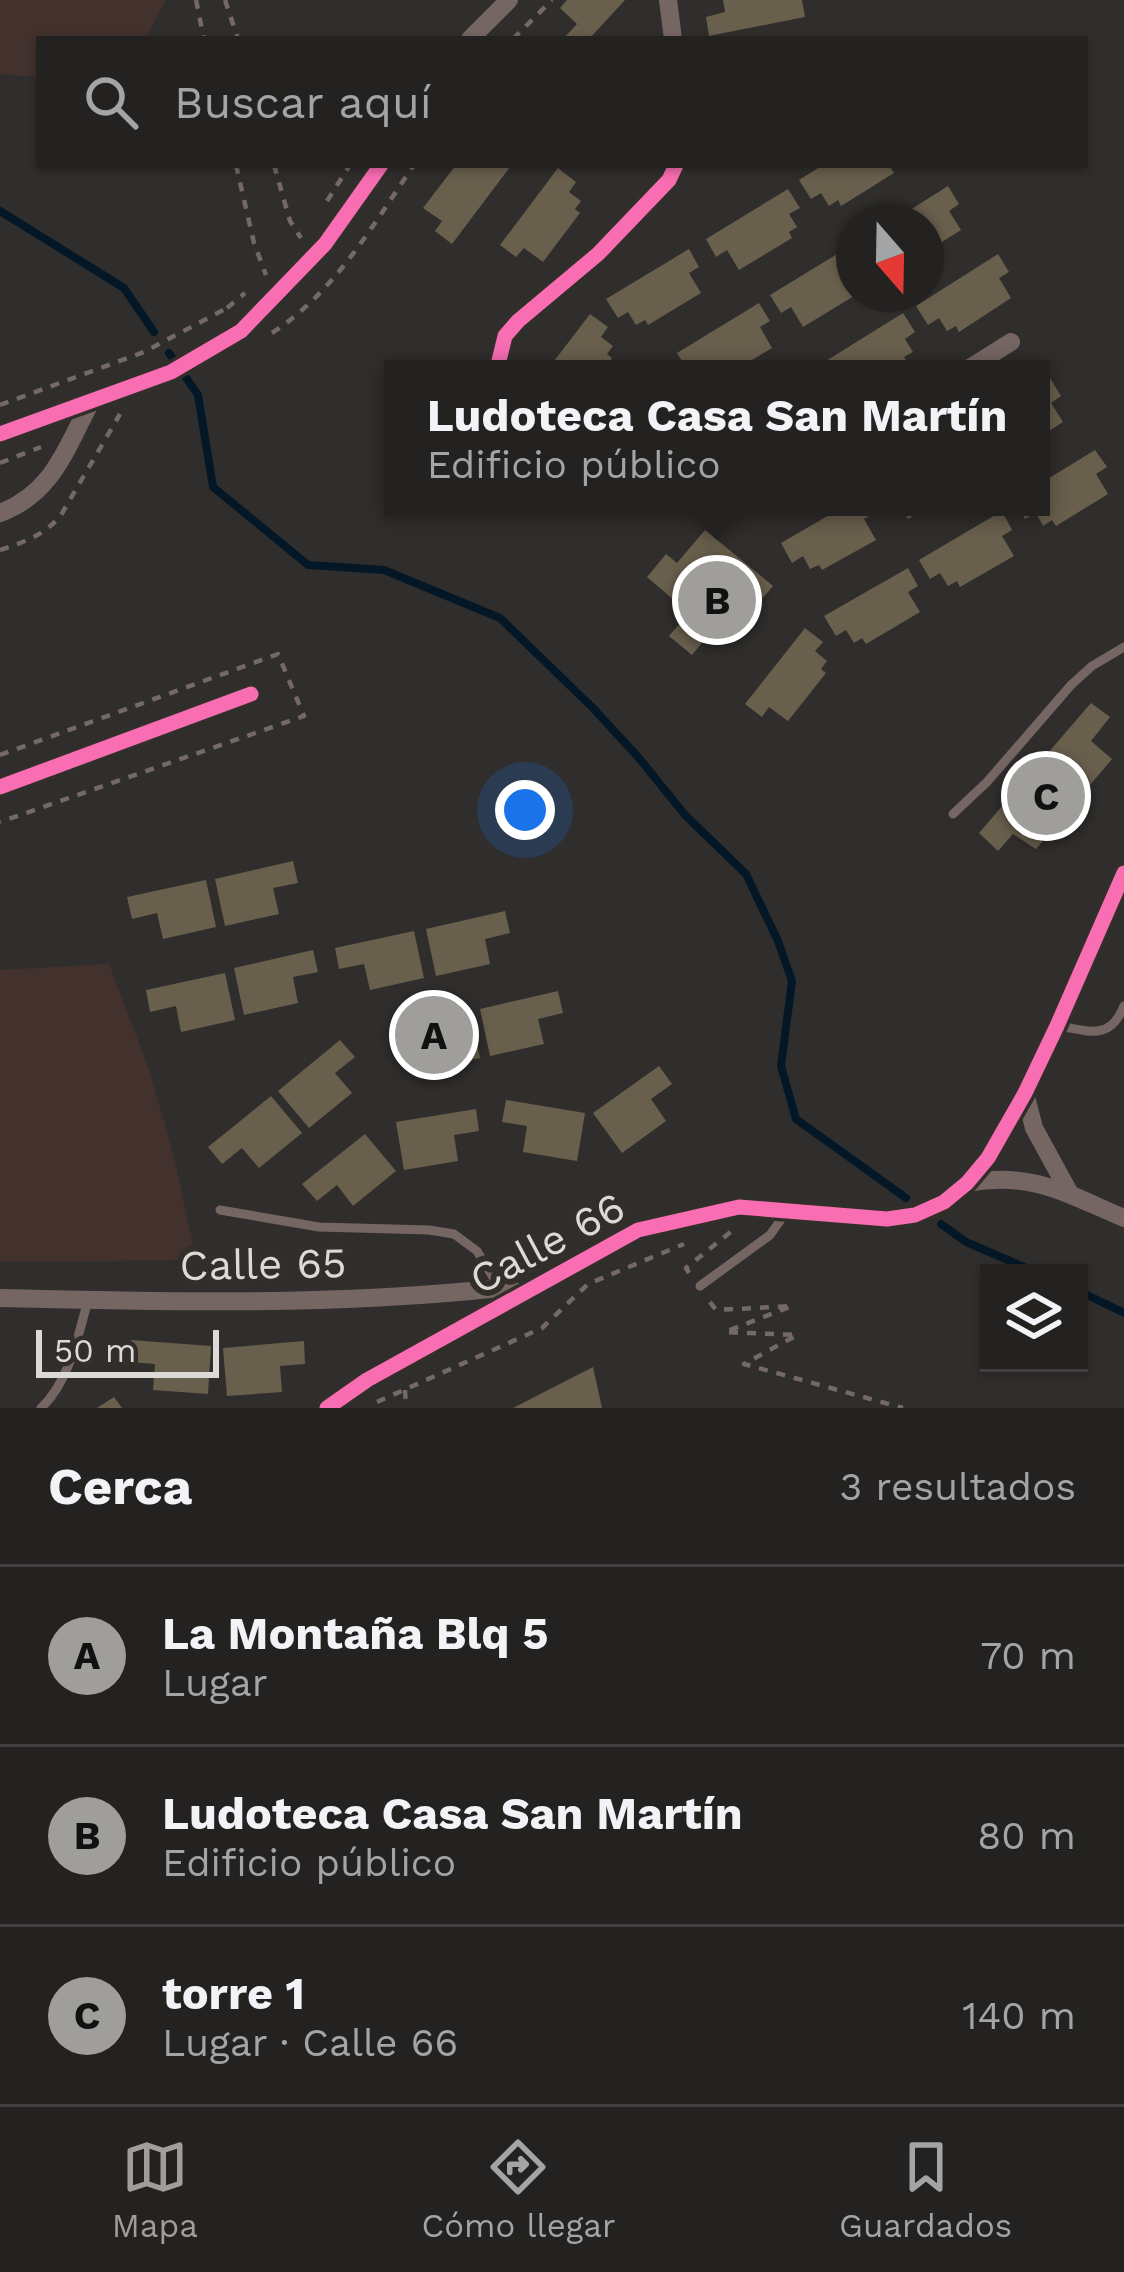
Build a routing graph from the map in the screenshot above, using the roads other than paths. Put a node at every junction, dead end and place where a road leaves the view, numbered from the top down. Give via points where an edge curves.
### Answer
1 (509, 0) edge
2 (668, 0) edge
3 (473, 36) edge
4 (673, 36) edge
5 (379, 168) edge
6 (675, 168) edge
7 (1011, 342) dead end
8 (499, 360) edge
9 (982, 360) edge
10 (92, 400) junction
11 (0, 434) edge
12 (0, 513) edge
13 (1124, 646) edge
14 (251, 694) dead end
15 (0, 787) edge
16 (953, 814) dead end
17 (1124, 873) edge
18 (1124, 1006) edge
19 (1058, 1026) junction
20 (1024, 1093) junction
21 (968, 1183) junction
22 (1069, 1192) junction
23 (220, 1210) dead end
24 (787, 1211) junction
25 (1124, 1218) edge
26 (700, 1286) road end
27 (500, 1288) junction
28 (526, 1294) junction
29 (0, 1298) edge
30 (88, 1300) junction
31 (41, 1408) edge
32 (327, 1408) edge

1 - 3 street
2 - 4 street
5 - 10 street via 325,244 241,331 171,372
6 - 8 street via 598,254 518,321
7 - 9 street
10 - 11 street
10 - 12 street via 50,479
13 - 16 lane via 1071,685
14 - 15 street
17 - 19 street, Calle 66
18 - 19 lane via 1107,1030
19 - 20 street, Calle 66
20 - 21 street, Calle 66
20 - 22 street
21 - 22 street via 1021,1179
21 - 24 street, Calle 66 via 915,1215
22 - 25 street
23 - 27 lane via 319,1227 454,1234 477,1251
24 - 26 lane via 770,1235
24 - 28 street, Calle 66 via 739,1207 638,1230
27 - 28 street, Calle 65
27 - 30 street, Calle 65 via 316,1301
28 - 32 street, Calle 66
29 - 30 street, Calle 65
30 - 31 lane via 65,1372

